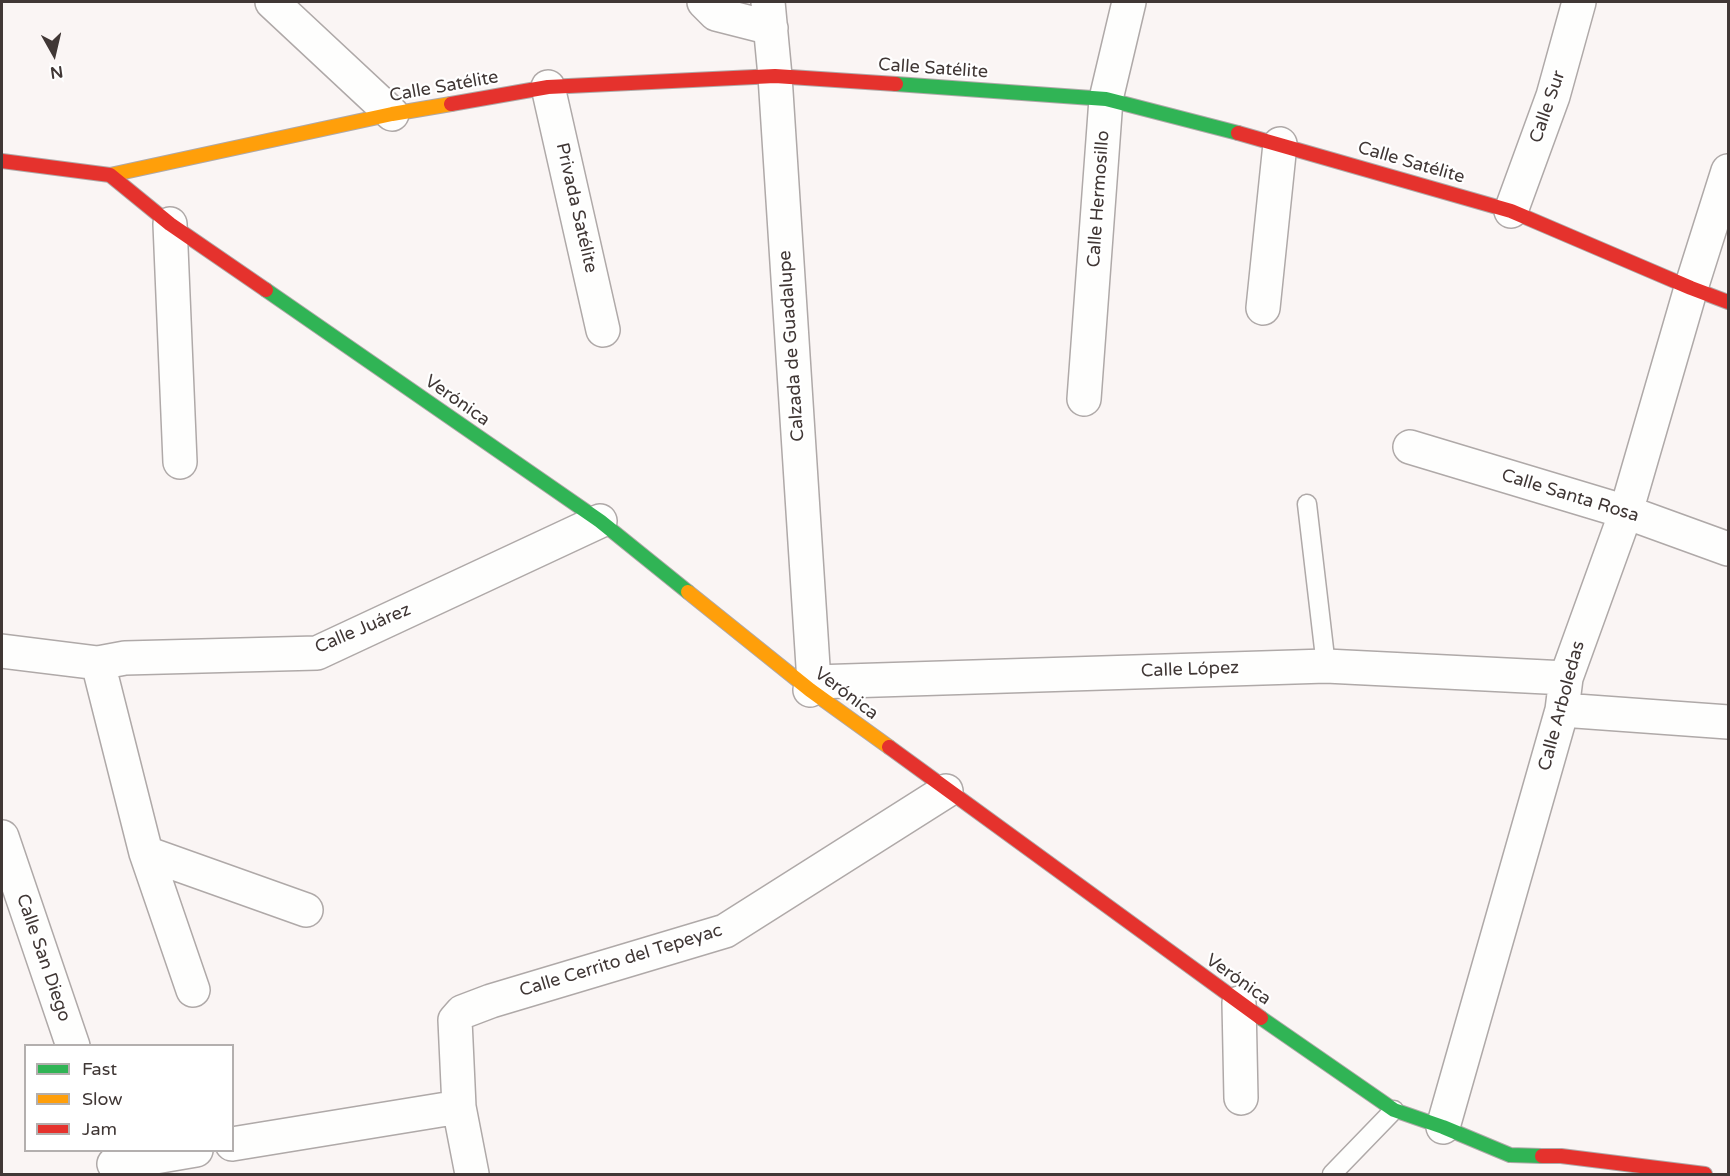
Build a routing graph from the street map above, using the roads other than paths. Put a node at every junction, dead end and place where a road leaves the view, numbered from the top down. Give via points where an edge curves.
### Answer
1 (272, 2) edge
2 (704, 2) edge
3 (1129, 2) edge
4 (1580, 2) edge
5 (770, 15) edge
6 (775, 76) junction
7 (548, 87) junction
8 (1106, 99) junction
9 (392, 114) junction
10 (1280, 144) junction
11 (2, 161) edge
12 (1728, 171) edge
13 (110, 175) junction
14 (1511, 211) junction
15 (170, 224) junction
16 (1691, 288) junction
17 (1728, 302) edge
18 (1263, 308) dead end
19 (603, 330) dead end
20 (1084, 399) dead end
21 (1410, 447) dead end
22 (180, 462) dead end
23 (1307, 504) dead end
24 (1626, 512) junction
25 (600, 521) junction
26 (1728, 549) edge
27 (2, 651) edge
28 (98, 663) junction
29 (1326, 666) junction
30 (1566, 678) junction
31 (812, 686) junction
32 (1562, 710) junction
33 (1728, 722) edge
34 (946, 791) junction
35 (2, 837) edge
36 (146, 853) junction
37 (306, 910) dead end
38 (193, 990) dead end
39 (1239, 1003) junction
40 (72, 1044) edge
41 (1241, 1098) dead end
42 (459, 1107) junction
43 (1394, 1110) junction
44 (1443, 1127) junction
45 (234, 1144) edge
46 (183, 1152) edge
47 (114, 1163) edge
48 (1519, 1165) edge
49 (472, 1174) edge
50 (1332, 1174) edge
51 (1705, 1174) edge

1 - 9 street
2 - 5 street via 716,14
3 - 8 street, Calle Hermosillo
4 - 14 street, Calle Sur via 1553,96
5 - 6 street, Calzada de Guadalupe
6 - 7 street, Calle Satélite
6 - 8 street, Calle Satélite
6 - 31 street, Calzada de Guadalupe
7 - 9 street, Calle Satélite
7 - 19 street, Privada Satélite
8 - 10 street, Calle Satélite
8 - 20 street, Calle Hermosillo
9 - 13 street, Calle Satélite
10 - 14 street, Calle Satélite
10 - 18 street
11 - 13 street
12 - 16 street, Calle Arboledas
13 - 15 street, Verónica
14 - 16 street, Calle Satélite
15 - 22 street
15 - 25 street, Verónica
16 - 17 street, Calle Satélite
16 - 24 street, Calle Arboledas
21 - 24 street, Calle Santa Rosa
23 - 29 lane
24 - 26 street, Calle Santa Rosa
24 - 30 street, Calle Arboledas
25 - 28 street, Calle Juárez via 317,653 125,658
25 - 31 street, Verónica
27 - 28 street, Calle Juárez
28 - 36 street
29 - 30 street, Calle López
29 - 31 street, Calle López
30 - 32 street, Calle Arboledas
31 - 34 street, Verónica
32 - 33 street
32 - 44 street, Calle Arboledas
34 - 39 street, Verónica
34 - 42 street, Calle Cerrito del Tepeyac via 725,931 462,1012 455,1020
35 - 40 street, Calle San Diego
36 - 37 street
36 - 38 street
39 - 41 street
39 - 43 street, Verónica
42 - 45 street
42 - 49 street, Calle Cerrito del Tepeyac
43 - 44 street, Verónica
43 - 50 lane
44 - 48 street, Verónica
46 - 47 street
48 - 51 street, Verónica via 1561,1156

